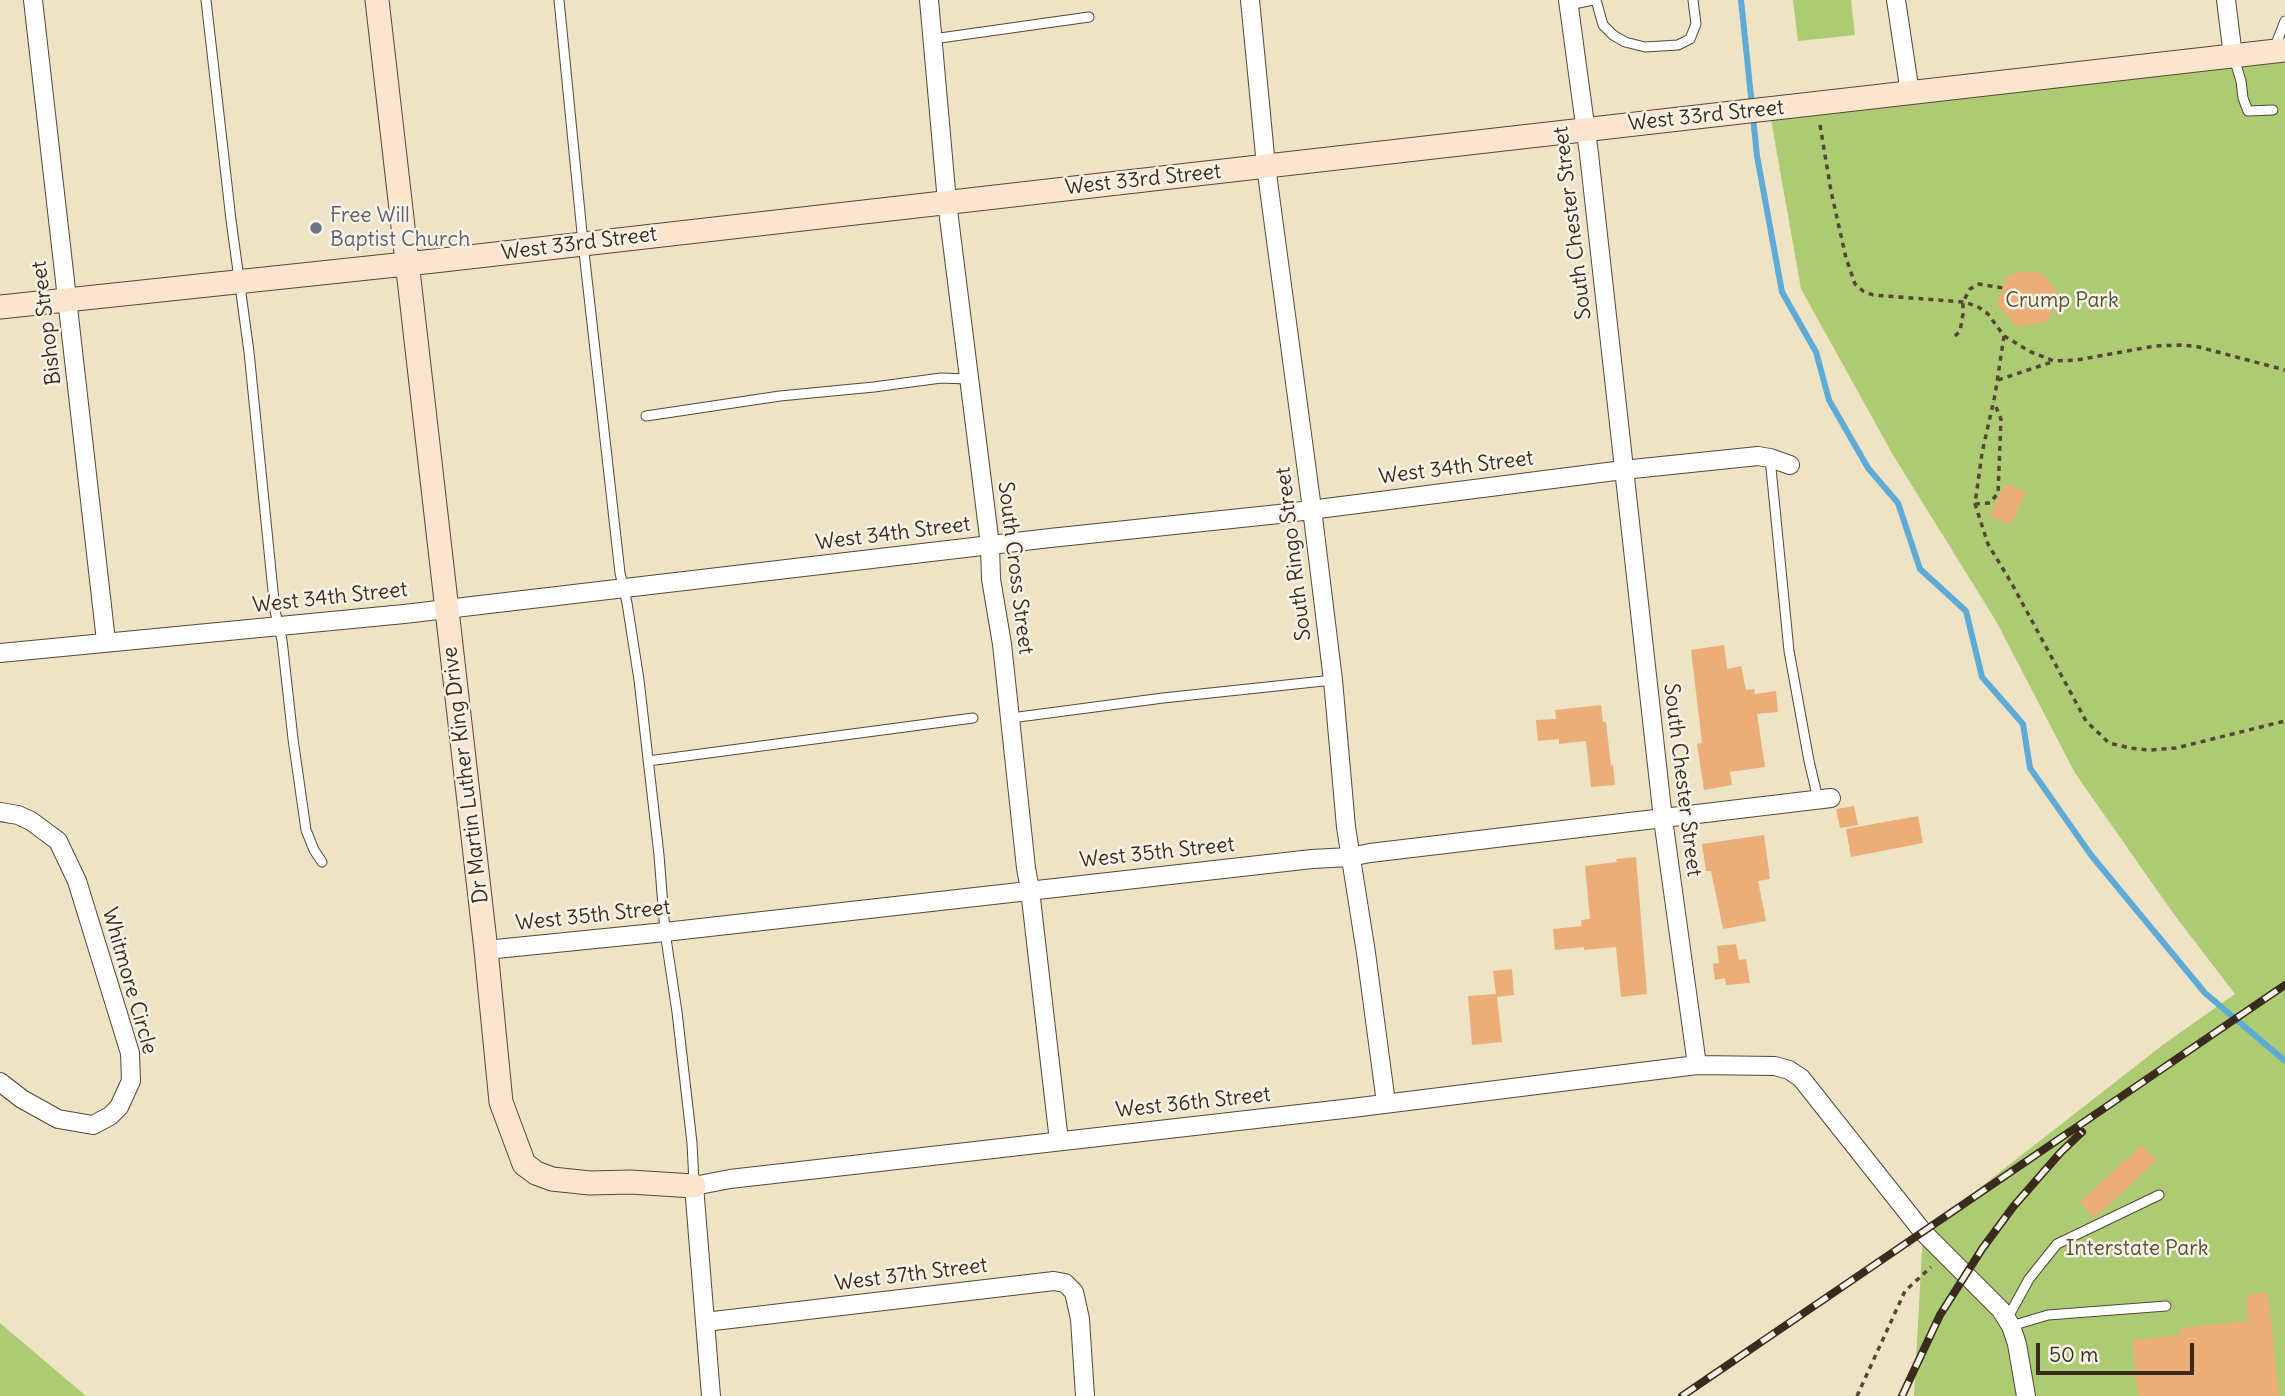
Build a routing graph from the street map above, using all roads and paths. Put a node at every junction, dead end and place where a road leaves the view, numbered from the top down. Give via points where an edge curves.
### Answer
1 (33, 0) edge
2 (206, 0) edge
3 (377, 0) edge
4 (559, 0) edge
5 (929, 0) edge
6 (1250, 0) edge
7 (1594, 0) edge
8 (1693, 0) edge
9 (1896, 0) edge
10 (2226, 0) edge
11 (1569, 3) edge
12 (1089, 17) dead end
13 (2285, 21) edge
14 (933, 39) junction
15 (2279, 50) edge
16 (2234, 56) junction
17 (1910, 93) junction
18 (2273, 110) dead end
19 (1820, 123) dead end
20 (1586, 129) junction
21 (1266, 166) junction
22 (947, 202) junction
23 (583, 243) junction
24 (407, 263) junction
25 (240, 281) junction
26 (2003, 288) dead end
27 (67, 300) junction
28 (1963, 302) junction
29 (0, 307) edge
30 (1955, 336) dead end
31 (2004, 337) junction
32 (2054, 362) junction
33 (2285, 370) edge
34 (968, 379) junction
35 (1998, 380) junction
36 (1994, 401) junction
37 (646, 416) dead end
38 (1770, 458) junction
39 (1790, 465) dead end
40 (1623, 470) junction
41 (1975, 504) junction
42 (1312, 509) junction
43 (990, 545) junction
44 (623, 589) junction
45 (447, 608) junction
46 (279, 626) junction
47 (106, 641) junction
48 (0, 653) edge
49 (1333, 680) junction
50 (973, 718) dead end
51 (1011, 718) junction
52 (2285, 721) edge
53 (648, 761) junction
54 (1825, 799) joint
55 (0, 812) edge
56 (1663, 819) junction
57 (1350, 857) junction
58 (322, 862) dead end
59 (1030, 890) junction
60 (665, 932) junction
61 (486, 950) junction
62 (1697, 1065) junction
63 (0, 1082) edge
64 (1386, 1102) junction
65 (1059, 1140) junction
66 (694, 1186) junction
67 (2159, 1195) dead end
68 (1946, 1255) junction
69 (2166, 1306) dead end
70 (705, 1322) junction
71 (2009, 1323) junction
72 (711, 1396) edge
73 (1085, 1396) edge
74 (1857, 1396) edge
75 (2026, 1396) edge

1 - 27 street, Bishop Street
2 - 25 lane
3 - 24 street, Dr Martin Luther King Drive
4 - 23 lane
5 - 14 street, South Cross Street
6 - 21 street, South Ringo Street
7 - 8 lane via 1603,25 1613,35 1625,43 1663,47 1690,38 1696,24
7 - 11 lane
9 - 17 street
10 - 16 street
11 - 20 street, South Chester Street
12 - 14 lane
13 - 15 lane
14 - 22 street, South Cross Street
15 - 16 street, West 33rd Street
16 - 17 street, West 33rd Street
16 - 18 lane via 2248,111
17 - 20 street, West 33rd Street
19 - 28 path via 1834,205 1855,284 1873,295
20 - 21 street, West 33rd Street
20 - 40 street, South Chester Street
21 - 22 street, West 33rd Street
21 - 42 street, South Ringo Street
22 - 23 street, West 33rd Street
22 - 34 street, South Cross Street
23 - 24 street, West 33rd Street
23 - 44 lane
24 - 25 street, West 33rd Street
24 - 45 street, Dr Martin Luther King Drive
25 - 27 street, West 33rd Street
25 - 46 lane
26 - 28 path via 1979,284
27 - 29 street, West 33rd Street
27 - 47 street, Bishop Street
28 - 30 path
28 - 31 path via 1988,314
31 - 32 path
31 - 35 path
32 - 33 path via 2182,345
32 - 35 path
34 - 37 lane via 780,396
34 - 43 street, South Cross Street
35 - 36 path
36 - 41 path
36 - 41 path via 2001,419 1998,493 1990,503
38 - 39 street, West 34th Street
38 - 40 street, West 34th Street
38 - 54 lane via 1789,651 1809,761
40 - 42 street, West 34th Street
40 - 56 street, South Chester Street
41 - 52 path via 1988,544 2086,721 2109,743 2150,750 2176,748
42 - 43 street, West 34th Street
42 - 49 street, South Ringo Street
43 - 44 street, West 34th Street
43 - 51 street, South Cross Street
44 - 45 street, West 34th Street
44 - 53 lane
45 - 46 street, West 34th Street
45 - 61 street, Dr Martin Luther King Drive
46 - 47 street, West 34th Street
46 - 58 lane via 306,830
47 - 48 street, West 34th Street
49 - 51 lane
49 - 57 street, South Ringo Street
50 - 53 lane
51 - 59 street, South Cross Street
53 - 60 lane
54 - 56 street, West 35th Street
55 - 63 street, Whitmore Circle via 31,821 58,841 77,881 130,1053 131,1081 119,1107 93,1125 58,1119
56 - 57 street, West 35th Street
56 - 62 street, South Chester Street
57 - 59 street, West 35th Street
57 - 64 street, South Ringo Street
59 - 60 street, West 35th Street
59 - 65 street, South Cross Street
60 - 61 street, West 35th Street
60 - 66 lane
61 - 66 street, Dr Martin Luther King Drive via 501,1102 524,1164 552,1180
62 - 64 street, West 36th Street
62 - 68 street via 1775,1066 1801,1078
64 - 65 street, West 36th Street
65 - 66 street, West 36th Street
66 - 70 street
67 - 71 lane via 2057,1244 2029,1279
68 - 71 street
68 - 74 path via 1905,1291
69 - 71 lane via 2048,1315
70 - 72 street
70 - 73 street, West 37th Street via 1065,1283 1074,1292 1082,1337
71 - 75 street

